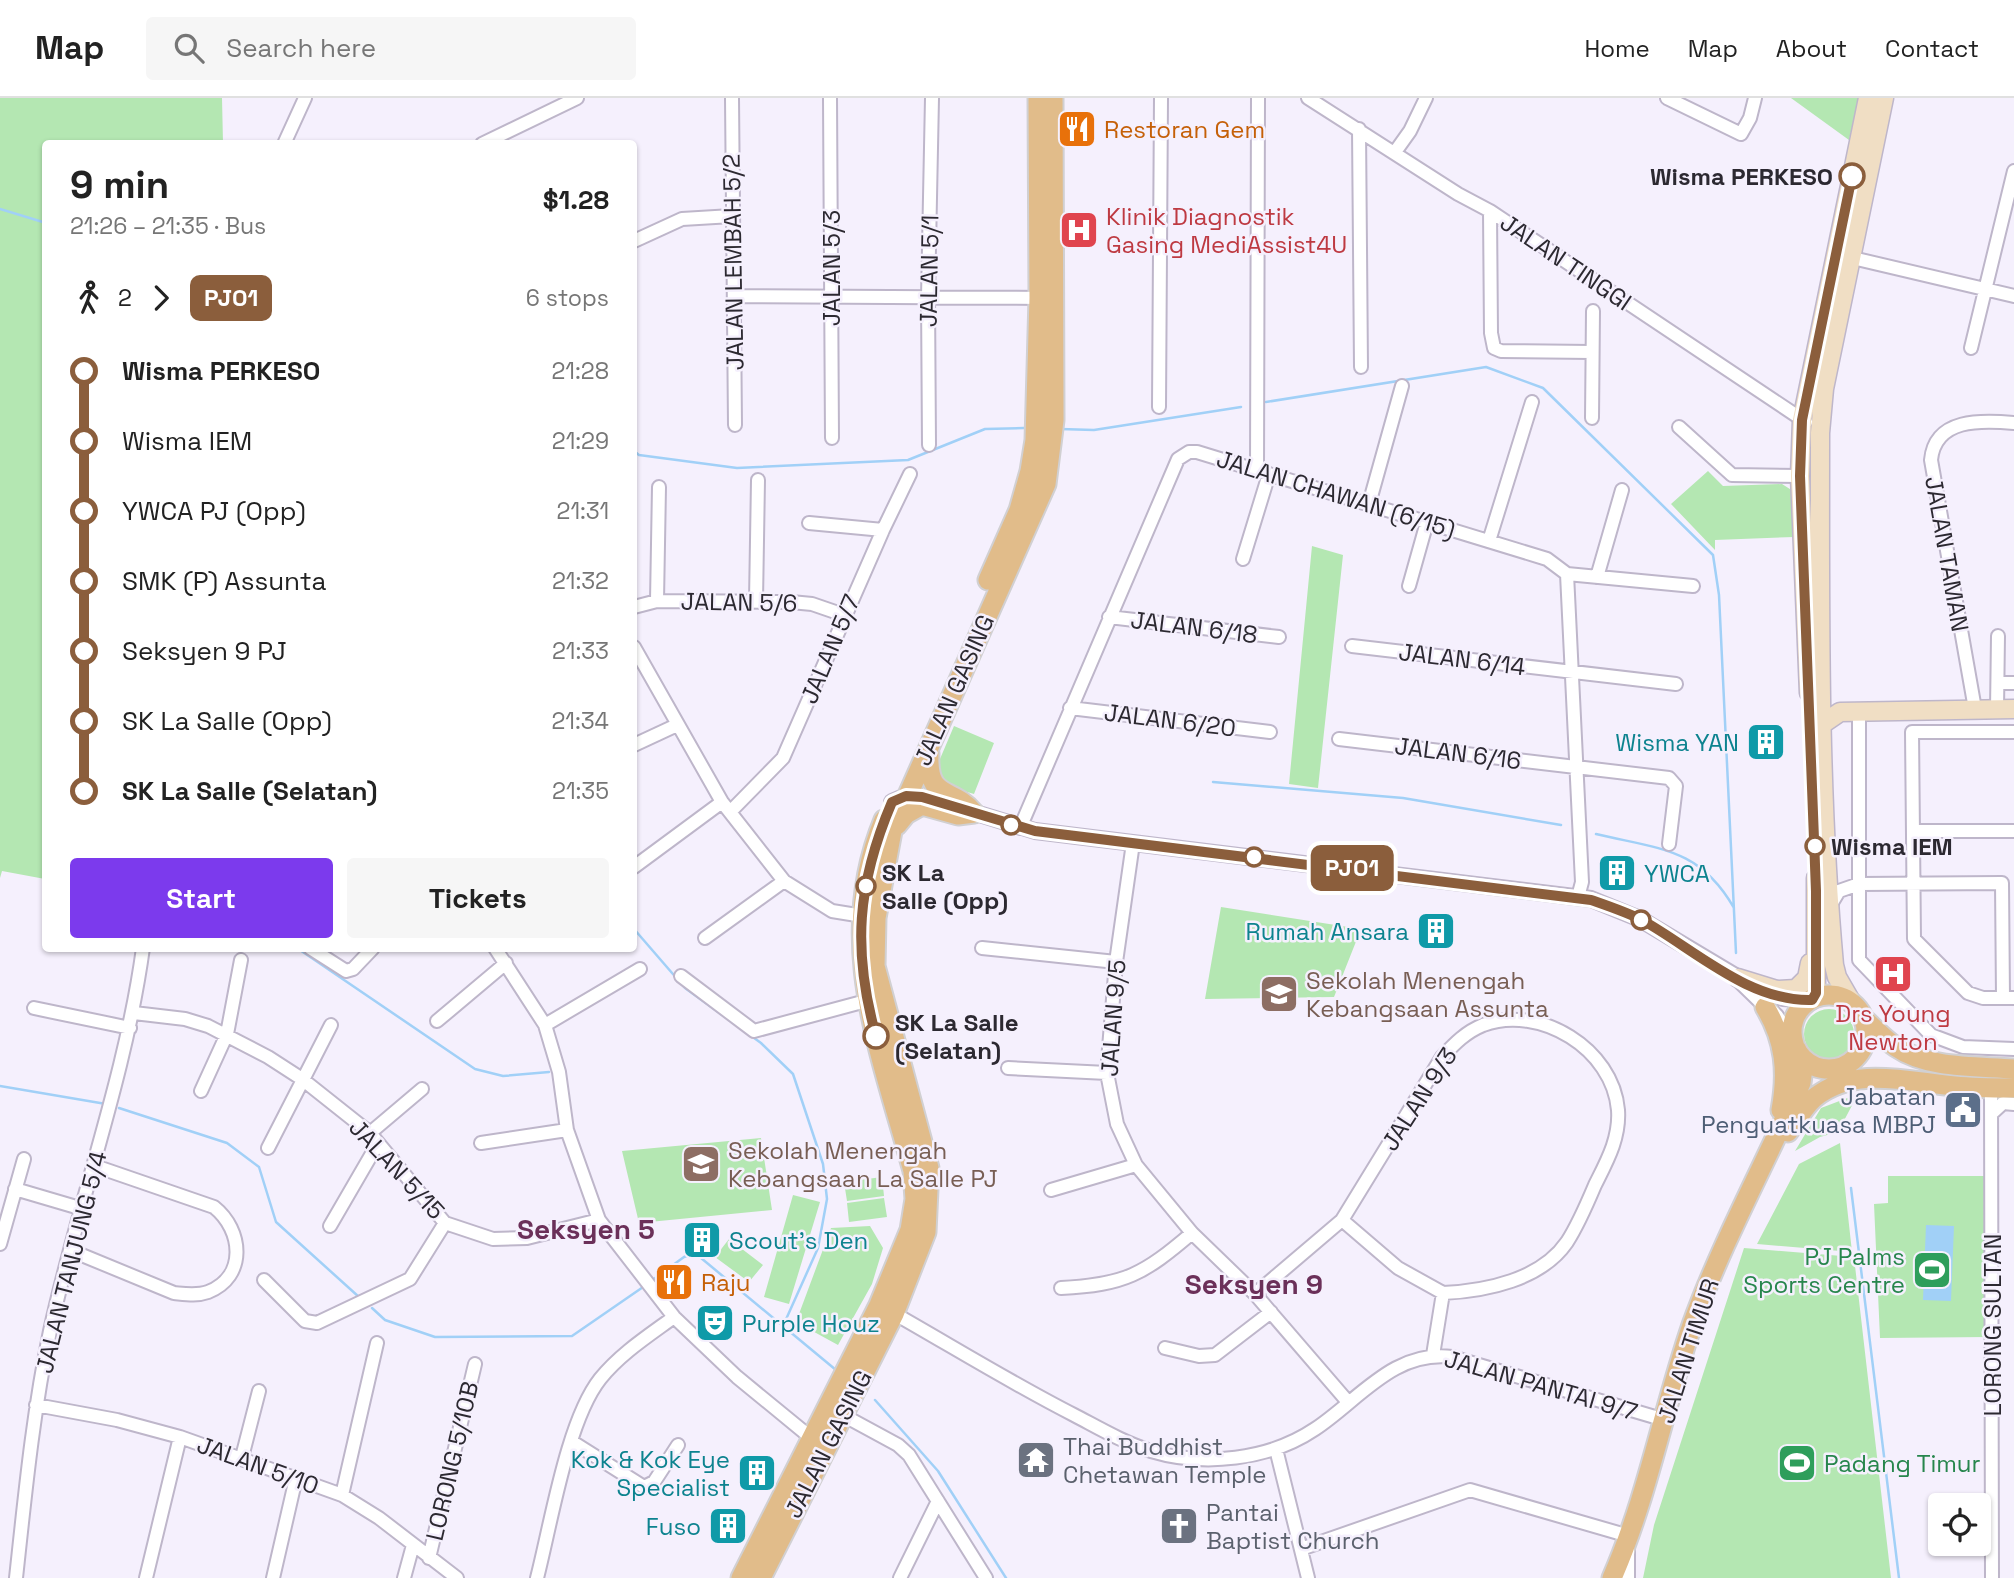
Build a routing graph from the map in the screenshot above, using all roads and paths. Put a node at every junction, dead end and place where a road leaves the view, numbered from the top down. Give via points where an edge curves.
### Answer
1 (305, 98) edge
2 (578, 98) edge
3 (732, 98) edge
4 (830, 98) edge
5 (932, 98) edge
6 (1038, 98) edge
7 (1053, 98) edge
8 (1161, 98) edge
9 (1258, 98) edge
10 (1308, 98) edge
11 (1426, 98) edge
12 (1667, 98) edge
13 (1755, 98) edge
14 (1868, 98) edge
15 (1884, 98) edge
16 (1359, 129) junction
17 (286, 140) edge
18 (490, 140) edge
19 (1395, 152) junction
20 (2014, 171) edge
21 (1490, 211) junction
22 (732, 216) junction
23 (637, 241) edge
24 (1844, 256) junction
25 (1986, 289) junction
26 (734, 296) junction
27 (2014, 296) edge
28 (831, 297) junction
29 (928, 298) junction
30 (1046, 298) junction
31 (1593, 311) dead end
32 (1971, 348) dead end
33 (1592, 352) junction
34 (1362, 367) dead end
35 (1402, 386) dead end
36 (1532, 402) dead end
37 (1159, 407) dead end
38 (1591, 418) dead end
39 (1802, 420) junction
40 (2014, 423) edge
41 (736, 425) dead end
42 (1679, 427) dead end
43 (1820, 433) junction
44 (832, 438) dead end
45 (929, 445) dead end
46 (1263, 472) junction
47 (910, 474) dead end
48 (1800, 476) junction
49 (758, 480) dead end
50 (659, 487) dead end
51 (1622, 490) dead end
52 (1368, 504) junction
53 (1427, 522) junction
54 (808, 523) dead end
55 (883, 530) junction
56 (1489, 541) junction
57 (1243, 559) dead end
58 (1567, 574) junction
59 (1597, 577) junction
60 (1409, 586) dead end
61 (1693, 586) dead end
62 (657, 601) junction
63 (756, 601) junction
64 (637, 606) edge
65 (844, 615) junction
66 (1109, 617) junction
67 (1998, 636) dead end
68 (1279, 637) dead end
69 (1352, 646) dead end
70 (637, 652) edge
71 (1572, 672) junction
72 (1998, 683) junction
73 (2014, 683) edge
74 (1676, 684) dead end
75 (1070, 708) junction
76 (1975, 709) junction
77 (2006, 709) edge
78 (1859, 710) junction
79 (677, 725) junction
80 (1821, 725) junction
81 (1270, 732) dead end
82 (2014, 732) edge
83 (1339, 740) dead end
84 (637, 744) edge
85 (929, 745) junction
86 (1577, 767) junction
87 (899, 799) junction
88 (726, 807) junction
89 (974, 813) junction
90 (1020, 828) junction
91 (892, 831) junction
92 (1913, 831) junction
93 (2014, 831) edge
94 (1133, 843) junction
95 (1669, 844) dead end
96 (637, 865) edge
97 (784, 881) junction
98 (1859, 884) junction
99 (1913, 884) junction
100 (1578, 897) junction
101 (1829, 908) junction
102 (868, 917) junction
103 (1816, 929) junction
104 (705, 938) dead end
105 (982, 948) dead end
106 (142, 952) edge
107 (316, 952) edge
108 (369, 952) edge
109 (498, 952) edge
110 (241, 960) dead end
111 (1116, 962) junction
112 (506, 963) junction
113 (640, 969) dead end
114 (681, 976) dead end
115 (1738, 978) junction
116 (2009, 998) edge
117 (1812, 1000) junction
118 (866, 1001) junction
119 (1765, 1007) junction
120 (34, 1008) dead end
121 (1858, 1011) junction
122 (134, 1013) junction
123 (437, 1021) dead end
124 (331, 1025) dead end
125 (545, 1025) junction
126 (130, 1028) junction
127 (227, 1034) junction
128 (1796, 1046) junction
129 (2014, 1049) edge
130 (1008, 1068) dead end
131 (2014, 1069) edge
132 (1107, 1073) junction
133 (302, 1079) junction
134 (1991, 1088) junction
135 (2014, 1088) edge
136 (422, 1089) dead end
137 (201, 1091) dead end
138 (2014, 1104) edge
139 (1991, 1114) junction
140 (567, 1130) junction
141 (370, 1133) junction
142 (481, 1143) dead end
143 (377, 1145) junction
144 (268, 1148) dead end
145 (24, 1158) dead end
146 (1765, 1164) junction
147 (1136, 1165) junction
148 (95, 1166) junction
149 (15, 1189) junction
150 (1051, 1190) dead end
151 (83, 1209) junction
152 (599, 1220) junction
153 (1342, 1220) junction
154 (445, 1223) junction
155 (330, 1226) dead end
156 (1192, 1233) junction
157 (0, 1244) edge
158 (72, 1251) junction
159 (264, 1280) dead end
160 (1061, 1288) dead end
161 (1443, 1293) junction
162 (1255, 1294) junction
163 (887, 1309) junction
164 (1271, 1312) junction
165 (674, 1317) junction
166 (377, 1343) dead end
167 (1165, 1348) dead end
168 (1433, 1355) junction
169 (475, 1364) dead end
170 (259, 1391) dead end
171 (1348, 1402) junction
172 (36, 1405) junction
173 (835, 1411) junction
174 (1665, 1420) junction
175 (180, 1437) junction
176 (571, 1441) junction
177 (818, 1444) junction
178 (678, 1446) dead end
179 (1276, 1448) junction
180 (242, 1457) junction
181 (296, 1478) junction
182 (342, 1495) junction
183 (938, 1502) junction
184 (1628, 1540) junction
185 (413, 1545) junction
186 (1300, 1549) junction
187 (429, 1558) junction
188 (16, 1578) edge
189 (146, 1578) edge
190 (273, 1578) edge
191 (404, 1578) edge
192 (457, 1578) edge
193 (537, 1578) edge
194 (741, 1578) edge
195 (761, 1578) edge
196 (900, 1578) edge
197 (986, 1578) edge
198 (1308, 1578) edge
199 (1612, 1578) edge
200 (1621, 1578) edge
201 (1627, 1578) edge
202 (1992, 1578) edge

1 - 17 street
2 - 18 street
3 - 22 street, JALAN LEMBAH 5/2
4 - 28 street, JALAN 5/3
5 - 29 street, JALAN 5/1
6 - 30 main road, JALAN GASING
7 - 30 main road, JALAN GASING
8 - 37 street
9 - 46 street
10 - 16 street, JALAN TINGGI
11 - 19 street
12 - 13 street via 1741,134
14 - 24 main road
15 - 24 main road
16 - 19 street, JALAN TINGGI
16 - 34 street
19 - 21 street, JALAN TINGGI
20 - 25 street
21 - 33 street via 1494,348
21 - 39 street, JALAN TINGGI
22 - 23 street via 682,219
22 - 26 street, JALAN LEMBAH 5/2
24 - 25 street
24 - 39 main road
24 - 43 main road
25 - 27 street
25 - 32 street
26 - 28 street
26 - 41 street, JALAN LEMBAH 5/2
28 - 29 street
28 - 44 street, JALAN 5/3
29 - 30 street
29 - 45 street, JALAN 5/1
30 - 85 main road, JALAN GASING via 1054,420 1046,484
30 - 87 main road, JALAN GASING via 1030,471 1019,510
31 - 33 street
33 - 38 street
35 - 52 street
36 - 56 street
39 - 43 street, JALAN TINGGI
39 - 48 main road
40 - 76 street, JALAN TAMAN via 1981,420 1960,426 1937,438 1932,448
42 - 48 street via 1732,475
43 - 80 main road
46 - 52 street, JALAN CHAWAN (6/15)
46 - 57 street
46 - 66 street, JALAN CHAWAN (6/15) via 1197,452 1182,455
47 - 55 street, JALAN 5/7
48 - 103 main road
49 - 63 street
50 - 62 street
51 - 59 street
52 - 53 street, JALAN CHAWAN (6/15)
53 - 56 street, JALAN CHAWAN (6/15)
53 - 60 street
54 - 55 street
55 - 65 street, JALAN 5/7
56 - 58 street, JALAN CHAWAN (6/15) via 1547,559
58 - 59 street
58 - 71 street
59 - 61 street
62 - 63 street, JALAN 5/6
62 - 64 street, JALAN 5/6
63 - 65 street, JALAN 5/6 via 804,602
65 - 88 street, JALAN 5/7 via 783,758
66 - 68 street, JALAN 6/18
66 - 75 street, JALAN CHAWAN (6/15)
67 - 72 street
69 - 71 street, JALAN 6/14
70 - 79 street
71 - 74 street, JALAN 6/14
71 - 86 street
72 - 73 street
72 - 77 street
75 - 81 street, JALAN 6/20
75 - 90 street, JALAN CHAWAN (6/15)
76 - 77 main road
76 - 78 main road
78 - 80 main road via 1840,712
78 - 98 street
79 - 84 street
79 - 88 street
80 - 101 main road
82 - 92 street via 1912,732
83 - 86 street, JALAN 6/16
85 - 87 main road, JALAN GASING
85 - 89 main road via 932,783
86 - 95 street, JALAN 6/16 via 1675,780
86 - 100 street via 1582,882
87 - 89 street via 935,799
87 - 91 main road, JALAN GASING
87 - 102 main road, JALAN GASING via 872,849
88 - 96 street, JALAN 5/7
88 - 97 street
89 - 90 street
89 - 91 main road via 958,815 922,805 906,814
90 - 94 street
91 - 102 main road, JALAN GASING
92 - 93 street
92 - 99 street
94 - 100 street
94 - 111 street, JALAN 9/5
97 - 102 street via 832,911
97 - 104 street
98 - 99 street
98 - 101 street via 1839,891
98 - 129 street via 1858,955 1862,965 1931,1035 1963,1047
99 - 116 street via 1916,942 1968,993
99 - 116 street via 2002,884
100 - 115 street via 1640,919
101 - 121 main road via 1837,977
102 - 118 main road, JALAN GASING
102 - 163 main road, JALAN GASING via 875,966 929,1168 926,1232
103 - 115 main road via 1803,985 1777,990
103 - 117 main road via 1816,993
105 - 111 street
106 - 122 street, JALAN TANJUNG 5/4
107 - 108 street via 346,971
109 - 112 street
110 - 127 street
111 - 132 street, JALAN 9/5
112 - 123 street
112 - 125 street
113 - 125 street
114 - 118 street via 754,1031
115 - 117 street via 1783,998
115 - 119 street
117 - 121 main road via 1833,995
117 - 128 main road via 1795,1020
118 - 163 main road, JALAN GASING via 913,1171 915,1199
119 - 128 street
119 - 146 main road via 1781,1044 1786,1082
120 - 126 street
121 - 128 main road via 1864,1045 1845,1065 1818,1067
121 - 131 main road via 1896,1047 1915,1056
122 - 126 street, JALAN TANJUNG 5/4
122 - 127 street, JALAN 5/15 via 185,1019
124 - 133 street
125 - 140 street via 559,1072
126 - 148 street, JALAN TANJUNG 5/4
127 - 133 street, JALAN 5/15
127 - 137 street
128 - 146 main road, JALAN TIMUR via 1803,1068 1801,1083
130 - 132 street
132 - 147 street, JALAN 9/5 via 1117,1124
133 - 141 street, JALAN 5/15
133 - 144 street
134 - 135 main road, JALAN TIMUR
134 - 139 street, LORONG SULTAN
134 - 146 main road, JALAN TIMUR via 1902,1078 1865,1078 1844,1084 1814,1098
136 - 141 street
138 - 139 street via 2003,1103
139 - 202 street, LORONG SULTAN
140 - 142 street
140 - 152 street
141 - 143 street, JALAN 5/15
143 - 154 street, JALAN 5/15
143 - 155 street
145 - 149 street
146 - 174 main road, JALAN TIMUR via 1705,1290
147 - 150 street
147 - 156 street, JALAN 9/5
148 - 151 street, JALAN TANJUNG 5/4
148 - 158 street via 214,1207 227,1218 237,1238 236,1259 229,1278 206,1293 190,1294 174,1293
149 - 151 street
149 - 157 street
151 - 158 street, JALAN TANJUNG 5/4
152 - 154 street, JALAN 5/15 via 527,1238 494,1238
152 - 165 street
153 - 161 street via 1398,1268
153 - 161 street, JALAN 9/3 via 1457,1040 1487,1024 1521,1021 1555,1028 1583,1046 1605,1073 1618,1121 1612,1152 1567,1242 1548,1262 1513,1280
153 - 162 street, JALAN 9/3
154 - 159 street via 410,1279 317,1323 307,1322
156 - 160 street via 1159,1262 1132,1277 1103,1286
156 - 162 street, JALAN 9/5
158 - 172 street, JALAN TANJUNG 5/4
161 - 168 street
162 - 164 street, JALAN 9/5
163 - 173 main road, JALAN GASING
163 - 179 street, JALAN PANTAI 9/7 via 1035,1395 1150,1451 1192,1459 1233,1459
164 - 167 street via 1215,1355
164 - 171 street, JALAN 9/5
165 - 176 street via 599,1380
165 - 177 street
166 - 182 street
168 - 171 street, JALAN PANTAI 9/7 via 1401,1365
168 - 174 street, JALAN PANTAI 9/7
169 - 187 street, LORONG 5/10B
170 - 180 street
171 - 179 street, JALAN PANTAI 9/7 via 1315,1430
172 - 175 street, JALAN 5/10
172 - 188 street, JALAN TANJUNG 5/4
173 - 177 main road, JALAN GASING
173 - 183 street via 898,1445
174 - 184 main road, JALAN TIMUR
175 - 180 street, JALAN 5/10
175 - 189 street
176 - 178 street via 644,1487 654,1482
176 - 193 street
177 - 194 main road, JALAN GASING
177 - 195 main road, JALAN GASING
179 - 186 street
180 - 181 street, JALAN 5/10
181 - 182 street, JALAN 5/10
181 - 190 street
182 - 185 street, JALAN 5/10
183 - 196 street
183 - 197 street
184 - 186 street via 1470,1490
184 - 199 main road, JALAN TIMUR
184 - 200 main road, JALAN TIMUR
184 - 201 street
185 - 187 street, JALAN 5/10
185 - 191 street
186 - 198 street
187 - 192 street, JALAN 5/10

